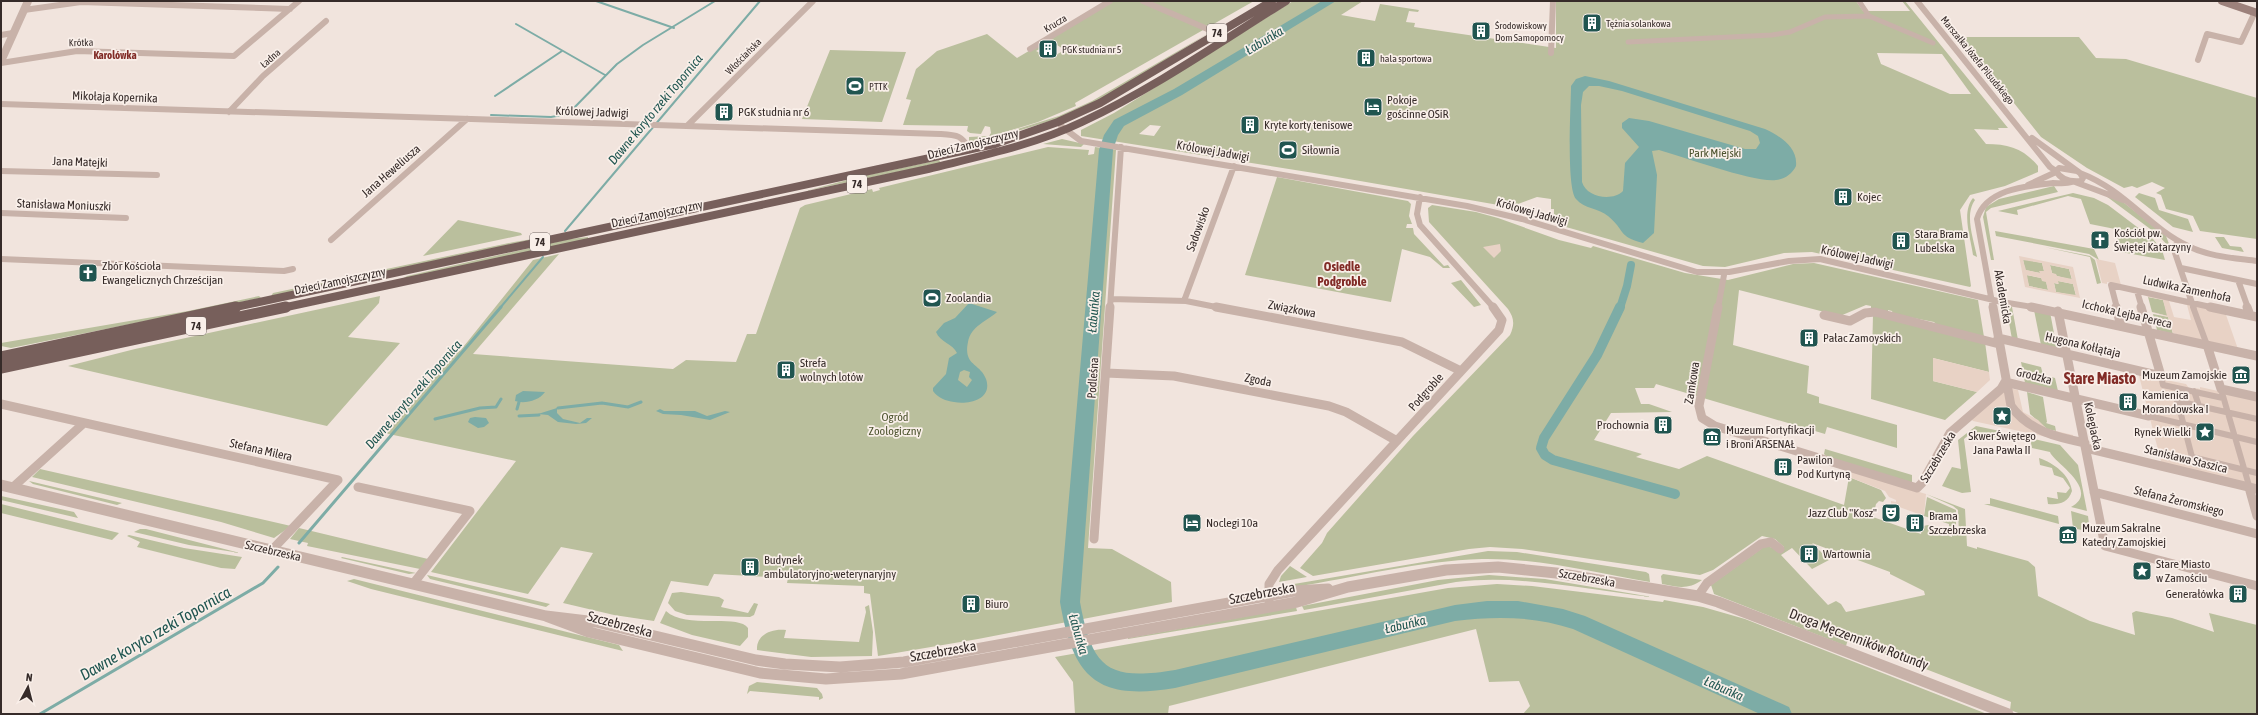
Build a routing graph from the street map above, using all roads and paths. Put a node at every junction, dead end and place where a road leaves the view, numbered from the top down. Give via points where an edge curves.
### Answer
1 (28, 1) edge
2 (299, 1) edge
3 (813, 1) edge
4 (1110, 1) edge
5 (1143, 1) edge
6 (1272, 1) edge
7 (1286, 1) edge
8 (1553, 1) edge
9 (1859, 1) edge
10 (1917, 1) edge
11 (2222, 1) edge
12 (290, 9) junction
13 (24, 10) junction
14 (2256, 12) edge
15 (1869, 16) junction
16 (326, 21) dead end
17 (1218, 33) junction
18 (13, 34) junction
19 (1, 35) edge
20 (1228, 38) junction
21 (1628, 42) dead end
22 (1933, 43) dead end
23 (1030, 49) dead end
24 (1551, 53) dead end
25 (2198, 60) dead end
26 (1, 62) edge
27 (1, 104) edge
28 (229, 112) junction
29 (467, 119) junction
30 (1058, 122) junction
31 (687, 126) junction
32 (1066, 130) junction
33 (2023, 131) junction
34 (1118, 146) junction
35 (970, 150) junction
36 (1234, 166) junction
37 (1, 171) edge
38 (2056, 171) junction
39 (2078, 172) junction
40 (158, 175) dead end
41 (2073, 182) junction
42 (2025, 187) junction
43 (1420, 197) junction
44 (2131, 204) junction
45 (1, 213) edge
46 (126, 218) dead end
47 (331, 240) dead end
48 (2180, 242) junction
49 (1, 259) edge
50 (2257, 261) edge
51 (2181, 268) junction
52 (293, 269) dead end
53 (1724, 275) junction
54 (2238, 280) junction
55 (2257, 284) edge
56 (2137, 291) junction
57 (1991, 298) junction
58 (1111, 299) junction
59 (1184, 301) junction
60 (2192, 303) junction
61 (2058, 311) junction
62 (1824, 315) dead end
63 (2254, 316) edge
64 (2121, 326) junction
65 (2149, 332) junction
66 (1999, 341) junction
67 (2207, 345) junction
68 (2066, 353) junction
69 (1, 356) edge
70 (2257, 356) edge
71 (1, 368) edge
72 (1461, 371) junction
73 (1106, 372) junction
74 (2161, 376) junction
75 (2005, 382) junction
76 (2221, 389) junction
77 (2194, 391) junction
78 (2257, 397) edge
79 (2223, 398) junction
80 (2075, 399) junction
81 (1, 404) edge
82 (2199, 406) junction
83 (2227, 413) junction
84 (2149, 416) joint
85 (2257, 420) edge
86 (84, 423) junction
87 (2184, 424) junction
88 (2233, 436) junction
89 (1397, 441) junction
90 (2257, 442) edge
91 (2085, 445) junction
92 (2244, 470) junction
93 (2257, 473) edge
94 (6, 486) edge
95 (358, 487) dead end
96 (1913, 487) joint
97 (2252, 489) edge
98 (2094, 492) junction
99 (2257, 516) edge
100 (2257, 534) edge
101 (1094, 539) dead end
102 (1780, 549) dead end
103 (271, 551) junction
104 (413, 584) junction
105 (2257, 586) edge
106 (1698, 596) junction
107 (1269, 601) junction
108 (2008, 714) edge

1 - 13 street
2 - 12 street
3 - 31 street, Włościańska
4 - 23 street, Krucza
5 - 17 street
6 - 17 main road, Dzieci Zamojszczyzny / 74
7 - 20 main road, Dzieci Zamojszczyzny / 74
8 - 24 street
9 - 15 street
10 - 33 street, Marszałka Józefa Piłsudskiego
11 - 14 main road
12 - 13 street via 80,2
12 - 26 street, Krótka via 234,56 77,51
13 - 18 street
14 - 25 street via 2241,42 2207,34
15 - 21 street via 1825,17 1790,32 1772,35
15 - 22 street
16 - 28 street, Ładna via 263,76
17 - 20 street
17 - 30 main road, Dzieci Zamojszczyzny / 74 via 1117,94
18 - 19 street
18 - 26 street
20 - 32 main road, Dzieci Zamojszczyzny / 74 via 1129,98
27 - 28 street, Mikołaja Kopernika
28 - 29 street, Królowej Jadwigi
29 - 31 street, Królowej Jadwigi
29 - 47 street, Jana Heweliusza
30 - 32 street, Królowej Jadwigi
30 - 35 main road, Dzieci Zamojszczyzny / 74
31 - 35 street, Królowej Jadwigi via 948,135 964,139
32 - 34 street, Królowej Jadwigi via 1078,140
32 - 71 main road, Dzieci Zamojszczyzny / 74 via 1013,148 951,164
33 - 38 street, Marszałka Józefa Piłsudskiego via 2050,167
33 - 39 street, Marszałka Józefa Piłsudskiego
34 - 36 street, Królowej Jadwigi
34 - 58 street, Podleśna
35 - 69 main road, Dzieci Zamojszczyzny / 74
36 - 43 street, Królowej Jadwigi
36 - 59 street, Sadowisko
37 - 40 street, Jana Matejki
38 - 39 street via 2066,168
38 - 41 street, Marszałka Józefa Piłsudskiego via 2062,178
38 - 42 street, Akademicka
39 - 41 street via 2083,180
39 - 44 street via 2107,185
41 - 42 street, Akademicka
41 - 44 street, Marszałka Józefa Piłsudskiego
42 - 57 street, Akademicka via 1986,200 1977,214
43 - 53 street, Królowej Jadwigi via 1514,217 1689,271
43 - 72 street, Podgroble via 1417,214 1420,225 1494,307 1502,321 1499,330
44 - 48 street
45 - 46 street, Stanisława Moniuszki
48 - 50 street via 2207,253
48 - 51 street via 2173,247
49 - 52 street via 284,271
51 - 54 street
51 - 60 street
53 - 57 street, Królowej Jadwigi via 1792,260 1813,259
53 - 96 street, Zamkowa via 1699,406 1702,418 1716,426
54 - 55 street
54 - 63 street
56 - 60 street, Ludwika Zamenhofa
56 - 64 street, Ludwika Zamenhofa via 2111,285
56 - 65 street
57 - 61 street, Icchoka Lejba Pereca
57 - 66 street, Akademicka
58 - 59 street, Związkowa
58 - 73 street, Podleśna
59 - 72 street, Związkowa via 1402,342
60 - 63 street, Ludwika Zamenhofa
60 - 67 street
61 - 64 street, Icchoka Lejba Pereca
61 - 68 street, Kolegiacka
62 - 66 street, Hugona Kołłątaja via 1850,321 1864,313 1875,312
64 - 65 street, Icchoka Lejba Pereca
65 - 67 street, Icchoka Lejba Pereca
65 - 74 street
66 - 68 street, Hugona Kołłątaja
66 - 75 street, Akademicka
67 - 70 street, Icchoka Lejba Pereca
67 - 76 street
68 - 74 street, Hugona Kołłątaja
68 - 80 street, Kolegiacka
72 - 89 street, Podgroble
73 - 89 street, Zgoda via 1174,376 1329,406 1346,412
73 - 101 street, Podleśna
74 - 77 street via 2164,385
75 - 80 street, Grodzka
75 - 91 street, Stanisława Staszica via 2011,406 2024,422 2047,435
75 - 96 street, Szczebrzeska via 1996,394 1947,438 1922,483 1919,487
76 - 78 street
76 - 79 street
77 - 79 street
77 - 82 street
79 - 83 street
80 - 84 street, Grodzka
80 - 91 street, Kolegiacka
81 - 86 street, Stefana Milera
82 - 83 street
82 - 87 street via 2177,400
83 - 85 street
83 - 88 street
84 - 87 street
86 - 94 street
86 - 103 street, Stefana Milera via 338,480
87 - 88 street
87 - 92 street via 2192,457
88 - 90 street
88 - 92 street
89 - 107 street, Podgroble via 1271,579 1267,588
91 - 97 street, Stanisława Staszica
91 - 98 street, Kolegiacka
92 - 93 street
92 - 97 street
94 - 103 street, Szczebrzeska
95 - 104 street via 470,511
97 - 99 street
98 - 100 street, Stefana Żeromskiego
98 - 105 street, Kolegiacka via 2105,546
102 - 106 street via 1771,542 1761,544 1707,582
103 - 104 street, Szczebrzeska
104 - 107 street, Szczebrzeska via 546,616 589,632 760,674 845,679 889,675 1050,641
106 - 107 street, Szczebrzeska via 1545,571 1498,567 1446,570 1348,587 1298,602
106 - 108 street, Droga Męczenników Rotundy via 1762,618

